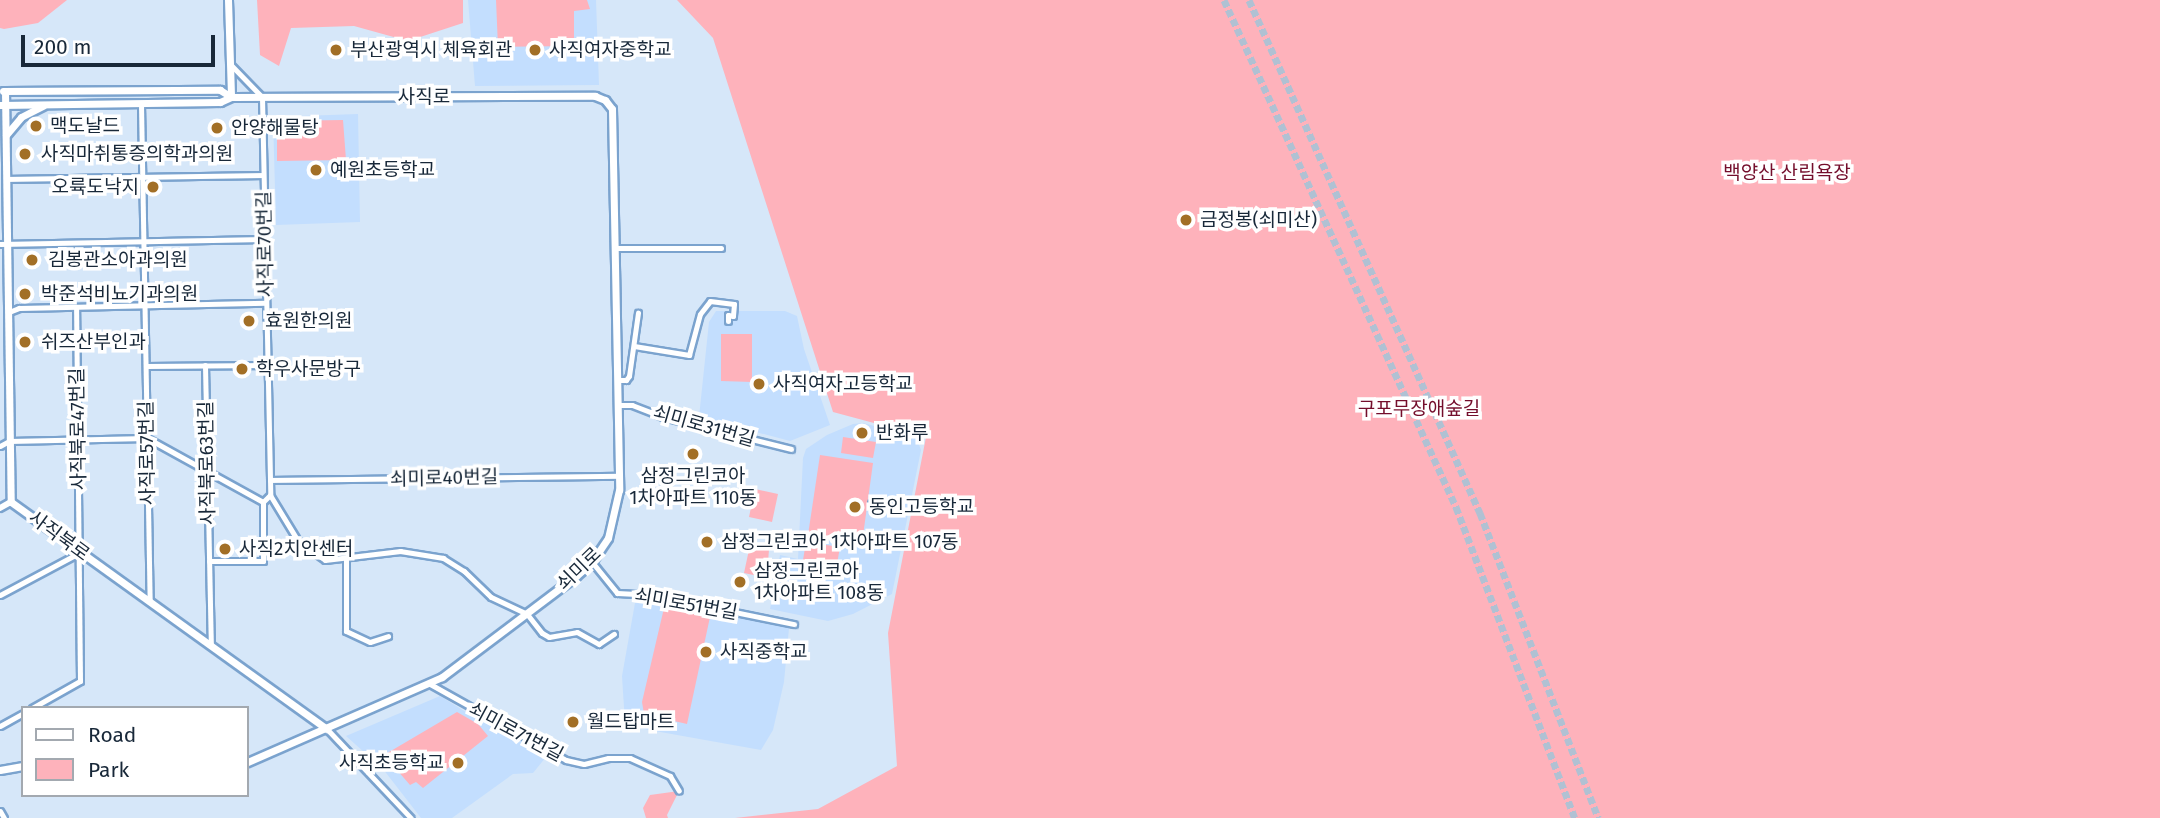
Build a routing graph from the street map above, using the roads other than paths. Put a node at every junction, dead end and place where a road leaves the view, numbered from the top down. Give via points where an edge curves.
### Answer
1 (228, 0) edge
2 (230, 64) junction
3 (2, 91) edge
4 (231, 97) junction
5 (262, 97) junction
6 (51, 104) junction
7 (141, 104) junction
8 (2, 105) edge
9 (612, 109) joint
10 (6, 135) junction
11 (264, 174) junction
12 (143, 176) junction
13 (6, 179) junction
14 (265, 239) junction
15 (144, 241) junction
16 (4, 244) edge
17 (614, 248) junction
18 (721, 248) dead end
19 (266, 303) junction
20 (145, 304) junction
21 (76, 307) junction
22 (9, 312) junction
23 (638, 313) dead end
24 (0, 317) edge
25 (728, 321) dead end
26 (0, 332) edge
27 (9, 337) junction
28 (634, 346) junction
29 (205, 365) junction
30 (268, 365) junction
31 (146, 366) junction
32 (9, 379) junction
33 (617, 380) junction
34 (0, 384) edge
35 (617, 405) junction
36 (147, 438) junction
37 (78, 439) junction
38 (9, 441) junction
39 (0, 446) edge
40 (791, 449) dead end
41 (207, 471) junction
42 (619, 476) junction
43 (270, 480) junction
44 (270, 495) junction
45 (11, 502) junction
46 (263, 502) junction
47 (0, 508) edge
48 (81, 552) junction
49 (346, 558) junction
50 (209, 561) junction
51 (592, 562) junction
52 (0, 594) edge
53 (150, 602) junction
54 (527, 614) junction
55 (794, 624) dead end
56 (614, 634) dead end
57 (388, 636) dead end
58 (211, 646) junction
59 (430, 684) junction
60 (36, 706) edge
61 (21, 714) edge
62 (0, 726) edge
63 (327, 729) junction
64 (248, 762) edge
65 (21, 766) edge
66 (0, 771) edge
67 (679, 790) dead end
68 (0, 811) edge
69 (4, 818) edge
70 (411, 818) edge

1 - 2 main road
2 - 4 main road
2 - 5 street
3 - 4 main road, 사직로 via 220,90
3 - 8 main road, 사직북로
4 - 5 main road, 사직로
4 - 7 main road, 사직로 via 220,102
5 - 9 main road, 사직로 via 595,96
5 - 11 street, 사직로70번길
6 - 7 main road, 사직로
6 - 8 main road, 사직로
6 - 10 main road via 21,117
7 - 12 street, 사직로57번길
8 - 10 main road, 사직북로
9 - 17 main road, 쇠미로
10 - 13 main road, 사직북로
11 - 12 street
11 - 14 street, 사직로70번길
12 - 13 street
12 - 15 street, 사직로57번길
13 - 16 main road, 사직북로
14 - 15 street
14 - 19 street, 사직로70번길
15 - 16 street
15 - 20 street, 사직로57번길
16 - 22 main road, 사직북로
17 - 18 street
17 - 33 main road, 쇠미로
19 - 20 street
19 - 30 street, 사직로70번길
20 - 21 street
20 - 31 street, 사직로57번길
21 - 22 street
21 - 37 street, 사직북로47번길
22 - 24 main road
22 - 27 main road, 사직북로
23 - 28 street
25 - 28 street via 734,304 719,300 703,306 690,355
26 - 27 main road
27 - 32 main road, 사직북로
28 - 33 street via 629,376
29 - 30 street
29 - 31 street
29 - 41 street, 사직북로63번길
30 - 43 street, 사직로70번길
31 - 36 street, 사직로57번길
32 - 34 street
32 - 38 main road, 사직북로
33 - 35 main road, 쇠미로
35 - 40 street, 쇠미로31번길 via 632,405
35 - 42 main road, 쇠미로
36 - 37 street
36 - 41 street
36 - 53 street, 사직로57번길
37 - 38 street
37 - 48 street, 사직북로47번길
38 - 39 street
38 - 45 main road, 사직북로
41 - 46 street
41 - 50 street, 사직북로63번길
42 - 43 street, 쇠미로40번길
42 - 51 main road, 쇠미로 via 611,532
43 - 44 street, 사직로70번길
44 - 46 street
44 - 49 street via 310,553 325,561
45 - 47 street
45 - 48 main road, 사직북로
46 - 50 street via 263,561
48 - 52 street
48 - 53 main road, 사직북로
48 - 60 street, 사직북로47번길 via 80,681
49 - 54 street via 400,551 443,558 491,597
49 - 57 street via 346,631 370,642
50 - 58 street, 사직북로63번길
51 - 54 main road, 쇠미로
51 - 55 street, 쇠미로51번길 via 617,593 651,595
53 - 58 main road, 사직북로
54 - 56 street via 549,637 577,632 599,644
54 - 59 main road, 쇠미로
58 - 63 main road, 사직북로
59 - 63 main road, 쇠미로
59 - 67 street, 쇠미로71번길 via 566,760 584,764 630,758 670,776
61 - 62 street
63 - 64 main road, 쇠미로
63 - 70 street
65 - 66 main road
68 - 69 street

